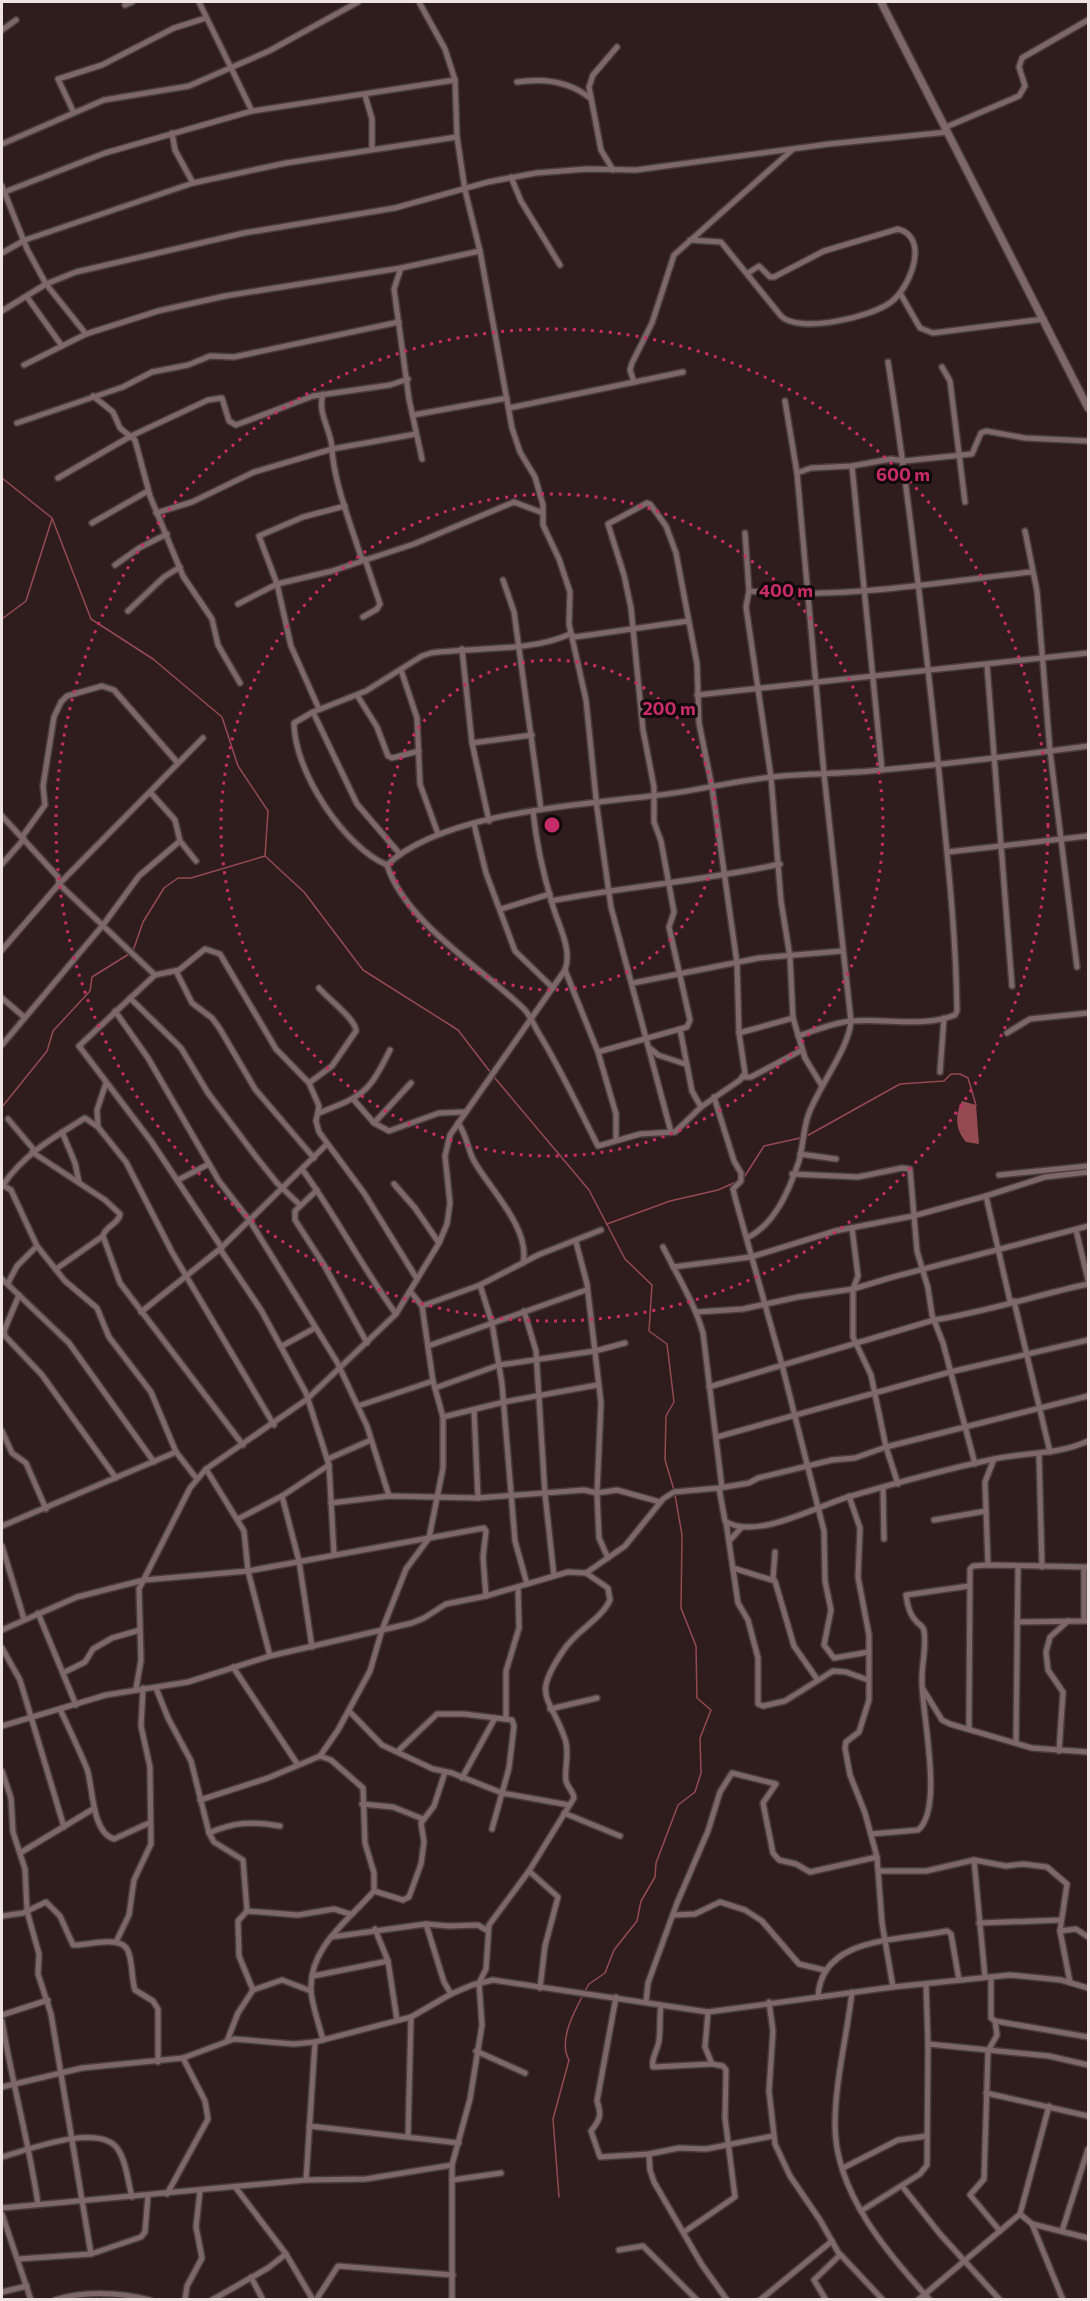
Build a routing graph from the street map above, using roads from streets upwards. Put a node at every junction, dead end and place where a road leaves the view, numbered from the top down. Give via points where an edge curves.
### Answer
1 (132, 2) edge
2 (199, 2) edge
3 (358, 2) edge
4 (419, 2) edge
5 (881, 2) edge
6 (125, 5) dead end
7 (206, 18) junction
8 (16, 20) dead end
9 (1089, 20) edge
10 (2, 30) edge
11 (617, 47) dead end
12 (231, 65) junction
13 (455, 80) junction
14 (517, 82) dead end
15 (365, 95) junction
16 (590, 98) junction
17 (252, 111) junction
18 (74, 113) junction
19 (947, 130) junction
20 (172, 133) junction
21 (457, 137) junction
22 (2, 144) edge
23 (372, 148) junction
24 (793, 149) junction
25 (613, 170) junction
26 (511, 177) junction
27 (192, 183) junction
28 (3, 190) edge
29 (465, 190) junction
30 (25, 240) junction
31 (690, 240) junction
32 (480, 251) junction
33 (2, 253) edge
34 (560, 265) dead end
35 (402, 268) junction
36 (748, 273) junction
37 (46, 284) junction
38 (900, 292) junction
39 (27, 297) junction
40 (2, 311) edge
41 (1045, 319) junction
42 (399, 322) junction
43 (86, 334) junction
44 (62, 346) junction
45 (888, 362) dead end
46 (24, 365) dead end
47 (942, 367) dead end
48 (683, 372) dead end
49 (408, 379) junction
50 (634, 382) junction
51 (323, 394) junction
52 (93, 396) junction
53 (507, 398) junction
54 (785, 401) dead end
55 (509, 408) junction
56 (1089, 408) edge
57 (413, 415) junction
58 (17, 423) dead end
59 (416, 434) junction
60 (131, 436) junction
61 (1089, 441) edge
62 (332, 449) junction
63 (958, 454) junction
64 (422, 459) dead end
65 (904, 460) junction
66 (852, 466) junction
67 (797, 473) junction
68 (58, 478) dead end
69 (148, 491) junction
70 (965, 502) dead end
71 (345, 506) junction
72 (156, 513) junction
73 (543, 513) junction
74 (92, 523) dead end
75 (1025, 531) dead end
76 (745, 533) dead end
77 (166, 534) junction
78 (364, 560) junction
79 (114, 565) dead end
80 (180, 567) junction
81 (1031, 572) junction
82 (503, 580) dead end
83 (277, 584) junction
84 (919, 584) junction
85 (748, 591) junction
86 (863, 592) junction
87 (808, 593) junction
88 (238, 604) dead end
89 (128, 611) dead end
90 (363, 617) dead end
91 (688, 621) junction
92 (633, 629) junction
93 (570, 634) junction
94 (518, 645) junction
95 (462, 648) junction
96 (1089, 653) edge
97 (1042, 659) junction
98 (987, 665) junction
99 (401, 670) junction
100 (930, 670) junction
101 (875, 677) junction
102 (240, 682) dead end
103 (816, 684) junction
104 (758, 690) junction
105 (357, 695) junction
106 (697, 695) junction
107 (320, 709) junction
108 (313, 712) junction
109 (532, 735) junction
110 (203, 738) dead end
111 (472, 743) junction
112 (1089, 746) edge
113 (419, 751) junction
114 (1050, 751) junction
115 (995, 757) junction
116 (177, 762) junction
117 (938, 762) junction
118 (882, 770) junction
119 (824, 774) junction
120 (771, 777) junction
121 (712, 787) junction
122 (150, 792) junction
123 (652, 796) junction
124 (597, 800) junction
125 (541, 809) junction
126 (533, 810) junction
127 (2, 816) edge
128 (489, 821) junction
129 (474, 824) junction
130 (438, 834) junction
131 (1089, 836) edge
132 (23, 838) junction
133 (1060, 840) junction
134 (180, 841) junction
135 (1003, 845) junction
136 (948, 852) junction
137 (399, 854) junction
138 (196, 861) dead end
139 (2, 864) edge
140 (780, 864) junction
141 (387, 865) junction
142 (724, 874) junction
143 (667, 882) junction
144 (59, 884) junction
145 (610, 889) junction
146 (550, 894) junction
147 (551, 902) junction
148 (501, 909) junction
149 (104, 925) junction
150 (2, 950) edge
151 (842, 951) junction
152 (790, 957) junction
153 (737, 963) junction
154 (1077, 967) dead end
155 (565, 970) junction
156 (176, 971) junction
157 (681, 972) junction
158 (155, 975) junction
159 (633, 983) junction
160 (1012, 986) dead end
161 (320, 988) dead end
162 (553, 988) junction
163 (2, 998) edge
164 (130, 998) junction
165 (115, 1011) junction
166 (1089, 1013) edge
167 (24, 1017) junction
168 (794, 1018) junction
169 (944, 1018) junction
170 (530, 1020) junction
171 (851, 1021) junction
172 (680, 1029) junction
173 (739, 1033) junction
174 (1007, 1033) dead end
175 (647, 1036) junction
176 (798, 1036) junction
177 (2, 1045) edge
178 (650, 1048) junction
179 (390, 1050) dead end
180 (802, 1050) junction
181 (598, 1052) junction
182 (685, 1064) junction
183 (940, 1072) dead end
184 (743, 1077) junction
185 (106, 1083) junction
186 (309, 1083) junction
187 (411, 1083) dead end
188 (822, 1086) junction
189 (714, 1096) junction
190 (354, 1100) junction
191 (702, 1107) junction
192 (466, 1112) junction
193 (319, 1113) junction
194 (8, 1119) dead end
195 (374, 1123) junction
196 (458, 1123) junction
197 (98, 1127) junction
198 (63, 1132) junction
199 (671, 1132) junction
200 (616, 1140) junction
201 (327, 1144) junction
202 (34, 1151) junction
203 (800, 1154) junction
204 (314, 1158) junction
205 (836, 1159) dead end
206 (208, 1164) junction
207 (1089, 1166) edge
208 (302, 1169) junction
209 (1089, 1172) edge
210 (792, 1174) junction
211 (999, 1175) dead end
212 (178, 1180) junction
213 (79, 1182) junction
214 (394, 1184) dead end
215 (2, 1185) edge
216 (283, 1187) junction
217 (317, 1190) junction
218 (986, 1196) junction
219 (300, 1205) junction
220 (913, 1216) junction
221 (250, 1221) junction
222 (1089, 1226) edge
223 (852, 1228) junction
224 (601, 1230) dead end
225 (1076, 1230) junction
226 (103, 1236) junction
227 (747, 1238) junction
228 (576, 1242) junction
229 (439, 1243) junction
230 (37, 1246) junction
231 (663, 1247) dead end
232 (221, 1248) junction
233 (1000, 1249) junction
234 (752, 1257) junction
235 (523, 1263) junction
236 (673, 1268) junction
237 (56, 1269) junction
238 (922, 1269) junction
239 (187, 1275) junction
240 (417, 1279) junction
241 (2, 1280) edge
242 (1089, 1282) edge
243 (8, 1283) junction
244 (480, 1285) junction
245 (853, 1289) junction
246 (586, 1290) junction
247 (410, 1291) junction
248 (19, 1295) junction
249 (1012, 1301) junction
250 (765, 1305) junction
251 (422, 1306) junction
252 (524, 1311) junction
253 (141, 1312) junction
254 (697, 1312) junction
255 (396, 1314) junction
256 (934, 1320) junction
257 (492, 1323) junction
258 (315, 1328) junction
259 (1089, 1340) edge
260 (857, 1342) junction
261 (367, 1343) junction
262 (625, 1343) dead end
263 (282, 1346) junction
264 (428, 1346) junction
265 (595, 1351) junction
266 (1027, 1354) junction
267 (537, 1361) junction
268 (499, 1365) junction
269 (782, 1365) junction
270 (340, 1369) junction
271 (950, 1372) junction
272 (433, 1381) junction
273 (597, 1385) junction
274 (709, 1387) junction
275 (435, 1388) junction
276 (873, 1392) junction
277 (1089, 1396) edge
278 (540, 1397) junction
279 (306, 1400) junction
280 (504, 1402) junction
281 (358, 1406) junction
282 (1039, 1408) junction
283 (474, 1410) junction
284 (795, 1416) junction
285 (443, 1417) junction
286 (274, 1425) junction
287 (964, 1427) junction
288 (2, 1431) edge
289 (717, 1437) junction
290 (371, 1440) junction
291 (1089, 1441) edge
292 (243, 1444) junction
293 (886, 1447) junction
294 (176, 1452) junction
295 (1050, 1452) junction
296 (1039, 1454) junction
297 (994, 1459) junction
298 (154, 1462) junction
299 (328, 1462) junction
300 (975, 1464) junction
301 (808, 1467) junction
302 (206, 1469) junction
303 (116, 1478) junction
304 (197, 1479) junction
305 (898, 1484) junction
306 (720, 1488) junction
307 (883, 1488) junction
308 (597, 1493) junction
309 (512, 1494) junction
310 (545, 1494) junction
311 (282, 1496) junction
312 (389, 1496) junction
313 (849, 1496) junction
314 (437, 1498) junction
315 (478, 1498) junction
316 (660, 1502) junction
317 (331, 1503) junction
318 (818, 1507) junction
319 (46, 1509) junction
320 (986, 1511) junction
321 (238, 1519) junction
322 (934, 1520) dead end
323 (726, 1521) junction
324 (2, 1526) edge
325 (742, 1527) junction
326 (429, 1538) junction
327 (884, 1539) dead end
328 (730, 1540) junction
329 (2, 1546) edge
330 (775, 1552) dead end
331 (334, 1554) junction
332 (608, 1558) junction
333 (299, 1561) junction
334 (988, 1565) junction
335 (1042, 1567) junction
336 (1086, 1567) edge
337 (733, 1568) junction
338 (1018, 1568) junction
339 (248, 1571) junction
340 (586, 1573) junction
341 (554, 1576) junction
342 (773, 1579) junction
343 (144, 1580) junction
344 (527, 1584) junction
345 (969, 1586) junction
346 (518, 1587) junction
347 (486, 1596) junction
348 (38, 1613) junction
349 (24, 1619) junction
350 (1086, 1620) edge
351 (1068, 1621) junction
352 (1017, 1622) junction
353 (2, 1630) edge
354 (140, 1630) junction
355 (382, 1630) junction
356 (312, 1647) junction
357 (2, 1648) edge
358 (869, 1652) junction
359 (270, 1656) junction
360 (232, 1667) junction
361 (63, 1673) junction
362 (817, 1679) junction
363 (868, 1680) junction
364 (156, 1688) junction
365 (139, 1689) junction
366 (922, 1689) junction
367 (597, 1698) dead end
368 (76, 1705) junction
369 (60, 1709) junction
370 (550, 1709) junction
371 (349, 1711) junction
372 (32, 1717) junction
373 (495, 1718) junction
374 (506, 1719) junction
375 (2, 1726) edge
376 (969, 1728) junction
377 (1016, 1743) junction
378 (398, 1750) junction
379 (1059, 1751) junction
380 (1089, 1752) edge
381 (320, 1756) junction
382 (298, 1765) junction
383 (2, 1770) edge
384 (445, 1772) junction
385 (462, 1778) junction
386 (502, 1793) junction
387 (200, 1800) junction
388 (362, 1804) junction
389 (569, 1805) junction
390 (93, 1809) junction
391 (564, 1813) junction
392 (423, 1819) junction
393 (149, 1823) junction
394 (280, 1826) dead end
395 (64, 1827) junction
396 (492, 1829) dead end
397 (209, 1833) junction
398 (871, 1834) junction
399 (620, 1836) dead end
400 (20, 1853) junction
401 (877, 1857) junction
402 (974, 1860) junction
403 (529, 1871) junction
404 (879, 1871) junction
405 (374, 1891) junction
406 (27, 1911) junction
407 (247, 1911) junction
408 (350, 1914) junction
409 (673, 1915) junction
410 (2, 1916) edge
411 (1061, 1920) junction
412 (979, 1923) junction
413 (426, 1924) junction
414 (375, 1929) junction
415 (488, 1931) junction
416 (1060, 1931) junction
417 (331, 1937) junction
418 (1089, 1937) edge
419 (885, 1940) junction
420 (116, 1942) junction
421 (388, 1961) junction
422 (824, 1970) junction
423 (313, 1976) junction
424 (988, 1977) junction
425 (959, 1980) junction
426 (1070, 1982) junction
427 (479, 1983) junction
428 (926, 1984) junction
429 (893, 1986) junction
430 (540, 1988) junction
431 (1089, 1988) edge
432 (253, 1990) junction
433 (311, 1991) junction
434 (852, 1992) junction
435 (451, 1994) junction
436 (616, 1996) junction
437 (818, 1996) junction
438 (48, 2000) junction
439 (646, 2002) junction
440 (769, 2002) junction
441 (661, 2006) junction
442 (708, 2012) junction
443 (2, 2015) edge
444 (411, 2017) junction
445 (397, 2020) junction
446 (2, 2021) edge
447 (995, 2021) junction
448 (1089, 2037) edge
449 (323, 2040) junction
450 (227, 2041) junction
451 (315, 2042) junction
452 (928, 2044) junction
453 (988, 2050) junction
454 (476, 2051) junction
455 (183, 2058) junction
456 (158, 2062) junction
457 (712, 2064) junction
458 (1089, 2065) edge
459 (60, 2072) junction
460 (525, 2073) dead end
461 (15, 2085) junction
462 (2, 2087) edge
463 (986, 2093) junction
464 (1049, 2106) junction
465 (1089, 2116) edge
466 (309, 2126) junction
467 (773, 2136) junction
468 (927, 2136) junction
469 (408, 2137) junction
470 (70, 2139) junction
471 (459, 2143) junction
472 (730, 2145) junction
473 (30, 2149) junction
474 (1089, 2149) edge
475 (650, 2154) junction
476 (2, 2157) edge
477 (452, 2165) junction
478 (843, 2168) junction
479 (501, 2173) dead end
480 (306, 2180) junction
481 (452, 2180) junction
482 (902, 2186) junction
483 (236, 2188) junction
484 (200, 2191) junction
485 (167, 2194) junction
486 (147, 2195) junction
487 (132, 2197) junction
488 (82, 2200) junction
489 (38, 2204) junction
490 (2, 2208) edge
491 (861, 2211) junction
492 (2, 2214) edge
493 (1020, 2214) junction
494 (1032, 2224) junction
495 (1000, 2231) junction
496 (1062, 2231) junction
497 (684, 2232) junction
498 (1089, 2238) edge
499 (832, 2241) junction
500 (619, 2250) dead end
501 (91, 2254) junction
502 (286, 2254) junction
503 (840, 2255) junction
504 (18, 2259) junction
505 (966, 2260) junction
506 (453, 2275) junction
507 (251, 2277) junction
508 (27, 2286) junction
509 (2, 2292) edge
510 (928, 2297) edge
511 (31, 2300) edge
512 (55, 2300) edge
513 (150, 2300) edge
514 (185, 2300) edge
515 (212, 2300) edge
516 (263, 2300) edge
517 (315, 2300) edge
518 (452, 2300) edge
519 (697, 2300) edge
520 (727, 2300) edge
521 (760, 2300) edge
522 (826, 2300) edge
523 (883, 2300) edge
524 (918, 2300) edge
525 (1000, 2300) edge
526 (1063, 2300) edge

1 - 6 street
2 - 7 street
3 - 12 street via 269,51
4 - 13 street via 445,49
5 - 19 street
7 - 12 street
7 - 18 street via 174,28 102,65 58,79
8 - 10 street
9 - 19 street via 1022,58 1019,68 1024,90 1019,96
11 - 16 street via 593,75
12 - 17 street
12 - 18 street via 182,88 112,98
13 - 15 street
13 - 21 street
14 - 16 street via 536,79 560,83
15 - 17 street
15 - 23 street via 372,119
16 - 25 street via 601,150
17 - 20 street
18 - 22 street
19 - 24 street
19 - 41 street
20 - 27 street via 175,150
20 - 28 street
21 - 23 street
21 - 29 street
23 - 27 street
24 - 25 street
24 - 31 street
25 - 26 street
26 - 29 street
26 - 34 street
27 - 30 street
28 - 30 street
29 - 32 street
29 - 37 street via 395,208 244,233 76,272
30 - 33 street
30 - 37 street
31 - 36 street via 721,242
31 - 50 street via 672,261 652,323 632,363
32 - 35 street
32 - 53 street
35 - 42 street via 394,283
35 - 43 street via 225,296 130,318
36 - 38 street via 782,316 792,322 834,322 888,305
36 - 38 street via 759,266 774,277 824,251 898,229 909,237 915,252 913,267
37 - 39 street
37 - 43 street
38 - 41 street via 920,328 933,333
39 - 40 street
39 - 44 street
41 - 56 street
42 - 49 street
42 - 52 street via 234,357 210,356 152,372
43 - 44 street
44 - 46 street
45 - 65 street
47 - 63 street via 950,381
48 - 50 street
49 - 51 street
49 - 57 street
50 - 55 street
51 - 60 street via 236,425 229,421 224,401 218,398
51 - 62 street via 320,408
52 - 58 street
52 - 60 street via 113,412 120,428
53 - 55 street
53 - 57 street
54 - 67 street
55 - 73 street via 520,452 538,485
57 - 59 street
59 - 62 street
59 - 64 street
60 - 68 street
60 - 69 street via 139,447
61 - 63 street via 1025,438 986,431 981,433 974,453
62 - 71 street
62 - 72 street via 241,476 197,500
63 - 65 street
63 - 70 street
65 - 66 street
65 - 84 street
66 - 67 street via 812,468
66 - 86 street
67 - 87 street
69 - 72 street
69 - 74 street
71 - 78 street
71 - 83 street via 261,532 260,540
72 - 77 street
73 - 78 street via 514,502 414,544
73 - 93 street via 543,525 570,592
75 - 81 street
76 - 85 street
77 - 79 street
77 - 80 street
78 - 83 street
78 - 90 street via 380,604
80 - 89 street
80 - 102 street via 212,619 218,645
81 - 84 street
81 - 97 street via 1037,591
82 - 94 street via 512,604
83 - 88 street
83 - 107 street via 291,646
84 - 86 street
84 - 100 street
85 - 87 street
85 - 104 street via 746,607
86 - 87 street
86 - 101 street
87 - 103 street
91 - 92 street
91 - 92 street via 678,563 666,526 647,503 608,524 626,583
91 - 106 street via 698,664
92 - 93 street via 575,637
92 - 123 street
93 - 94 street
93 - 124 street via 586,700
94 - 95 street
94 - 109 street
95 - 99 street via 422,656
95 - 111 street
96 - 97 street
97 - 98 street
97 - 114 street
98 - 100 street
98 - 115 street
99 - 105 street
99 - 113 street via 417,718
100 - 101 street
100 - 117 street
101 - 103 street
101 - 118 street
103 - 104 street
103 - 119 street
104 - 106 street
104 - 120 street
105 - 107 street
105 - 113 street via 388,756
106 - 121 street
107 - 108 street
108 - 137 street via 357,804
108 - 141 street via 296,720 294,727 313,787 360,848
109 - 111 street
109 - 125 street
110 - 116 street
111 - 128 street
112 - 114 street
113 - 130 street via 420,784
114 - 115 street
114 - 133 street
115 - 117 street
115 - 135 street
116 - 122 street
116 - 132 street via 114,690 102,686 67,696 54,717 43,786 45,806
117 - 118 street
117 - 136 street
118 - 119 street
119 - 120 street
119 - 151 street
120 - 121 street
120 - 140 street
121 - 123 street
121 - 142 street
122 - 134 street via 175,820
122 - 144 street
123 - 124 street
123 - 143 street
124 - 125 street
124 - 145 street
125 - 126 street
126 - 128 street
126 - 146 street
127 - 132 street
128 - 129 street
129 - 130 street
129 - 148 street via 486,873
130 - 137 street
131 - 133 street
132 - 139 street
132 - 144 street
133 - 135 street
133 - 154 street
134 - 138 street
134 - 149 street via 140,876
135 - 136 street
135 - 160 street
136 - 169 street via 957,1011
137 - 141 street
140 - 142 street
140 - 152 street
141 - 170 street via 395,885 411,906 458,954 524,1010
142 - 143 street
142 - 153 street
143 - 145 street
143 - 157 street via 674,912 669,927
144 - 149 street
144 - 150 street
145 - 147 street
145 - 159 street via 611,907
146 - 147 street
146 - 148 street
147 - 155 street via 565,944
148 - 162 street via 515,951
149 - 158 street
149 - 167 street
151 - 152 street
151 - 171 street
152 - 153 street
152 - 168 street
153 - 157 street
153 - 173 street
155 - 162 street
155 - 181 street
156 - 158 street
156 - 186 street via 204,949 220,954 276,1049
156 - 204 street via 192,1003 216,1024 255,1089
157 - 159 street
157 - 172 street via 690,1020 687,1027
158 - 164 street
159 - 175 street
161 - 186 street via 353,1020 356,1031 333,1066
162 - 170 street
163 - 167 street
164 - 165 street
164 - 216 street via 181,1048 208,1093
165 - 185 street via 79,1046
165 - 206 street via 148,1058
166 - 174 street via 1030,1019
167 - 177 street
168 - 173 street
168 - 176 street
169 - 171 street
169 - 183 street
170 - 192 street
170 - 200 street via 598,1146
171 - 176 street
171 - 188 street via 849,1036
172 - 175 street
172 - 182 street
173 - 184 street
175 - 178 street
175 - 181 street
176 - 180 street
178 - 182 street via 658,1055
178 - 199 street
179 - 190 street via 370,1088
180 - 184 street via 751,1077
180 - 188 street
181 - 200 street via 616,1114
182 - 191 street via 692,1091
184 - 189 street
185 - 197 street via 97,1110
185 - 212 street
186 - 193 street
187 - 195 street
188 - 203 street via 808,1117
189 - 191 street
189 - 227 street via 741,1173 741,1181 734,1189
190 - 193 street
190 - 195 street
191 - 199 street
192 - 195 street via 440,1113 389,1131
192 - 196 street
193 - 201 street via 316,1127
194 - 202 street
196 - 229 street via 447,1145 449,1215
196 - 235 street via 476,1164 516,1226 525,1251
197 - 198 street via 86,1118
197 - 239 street via 126,1161
198 - 202 street
198 - 213 street
199 - 200 street
201 - 204 street
201 - 240 street via 368,1200
202 - 213 street
202 - 215 street
203 - 205 street
203 - 210 street
204 - 208 street
206 - 212 street
206 - 221 street
207 - 211 street
208 - 216 street
208 - 217 street
209 - 218 street via 1045,1177
210 - 220 street via 858,1177 906,1167 911,1176
210 - 227 street via 787,1192 768,1224
212 - 232 street
213 - 226 street via 120,1214
214 - 229 street
215 - 230 street via 15,1197
216 - 219 street
216 - 221 street
217 - 219 street
217 - 255 street
218 - 220 street
218 - 233 street
219 - 261 street via 295,1210 295,1220
220 - 223 street
220 - 238 street
221 - 232 street
221 - 258 street
222 - 225 street
223 - 234 street
223 - 245 street via 858,1276
224 - 228 street
225 - 233 street
225 - 242 street
226 - 237 street
226 - 253 street via 116,1275
227 - 234 street
228 - 235 street
228 - 246 street
229 - 240 street
230 - 237 street
230 - 243 street via 17,1266
231 - 236 street
232 - 239 street
232 - 263 street
233 - 238 street
233 - 249 street
234 - 236 street
234 - 250 street
235 - 244 street
236 - 254 street
237 - 294 street via 97,1308 109,1336 151,1392
238 - 245 street
238 - 256 street
239 - 253 street
239 - 286 street
240 - 247 street
241 - 243 street
242 - 249 street
243 - 248 street
244 - 251 street
244 - 257 street
245 - 250 street
245 - 260 street via 853,1336
246 - 252 street
246 - 265 street
247 - 251 street
247 - 255 street
248 - 298 street via 69,1343
248 - 303 street via 5,1336 42,1375
249 - 256 street
249 - 266 street
250 - 254 street
250 - 269 street
251 - 264 street
252 - 257 street
252 - 267 street via 536,1343
253 - 292 street
254 - 274 street
255 - 261 street
256 - 260 street
256 - 271 street
257 - 264 street
257 - 268 street
258 - 263 street
258 - 270 street
259 - 266 street
260 - 269 street
260 - 276 street via 872,1375
261 - 270 street
262 - 265 street
263 - 279 street
264 - 272 street
265 - 267 street
265 - 273 street
266 - 271 street
266 - 282 street
267 - 268 street
267 - 278 street
268 - 275 street
268 - 280 street
269 - 274 street
269 - 284 street
270 - 279 street
270 - 281 street
271 - 276 street
271 - 287 street
272 - 275 street
272 - 281 street
273 - 278 street
273 - 308 street via 601,1410
274 - 289 street
275 - 285 street
276 - 284 street
276 - 293 street
277 - 282 street
278 - 280 street
278 - 310 street
279 - 286 street
279 - 299 street via 321,1433
280 - 283 street
280 - 309 street
281 - 290 street
282 - 287 street
282 - 295 street
283 - 285 street
283 - 315 street
284 - 289 street
284 - 301 street
285 - 314 street via 445,1456
286 - 292 street
287 - 293 street
287 - 300 street
288 - 319 street via 12,1453 26,1463
289 - 306 street
290 - 299 street
290 - 312 street
291 - 295 street
292 - 302 street
293 - 301 street
293 - 305 street
294 - 298 street
294 - 304 street
295 - 296 street
296 - 297 street
296 - 335 street
297 - 300 street
297 - 320 street via 986,1475
298 - 303 street
299 - 311 street
299 - 317 street
300 - 305 street
301 - 306 street
301 - 318 street
302 - 304 street
302 - 321 street
303 - 319 street
304 - 343 street
305 - 307 street
306 - 316 street via 674,1492
306 - 323 street
307 - 313 street
307 - 327 street
308 - 310 street via 584,1490
308 - 316 street via 617,1490
308 - 332 street via 599,1538
309 - 310 street
309 - 315 street
309 - 344 street via 515,1541
310 - 341 street
311 - 321 street
311 - 333 street
312 - 314 street
312 - 317 street
313 - 318 street
313 - 358 street via 860,1528 858,1577
314 - 315 street
314 - 326 street
316 - 332 street via 630,1541
317 - 331 street
318 - 325 street via 784,1520
318 - 358 street via 831,1610 825,1648 834,1658
319 - 324 street
320 - 322 street
320 - 334 street
321 - 339 street via 246,1541
323 - 325 street
323 - 328 street
325 - 328 street
326 - 331 street
326 - 347 street via 486,1529
326 - 355 street via 406,1569
328 - 337 street
329 - 349 street
330 - 342 street
331 - 333 street
332 - 340 street
333 - 339 street
333 - 356 street
334 - 338 street
334 - 345 street via 970,1569
335 - 336 street
335 - 338 street
336 - 350 street
337 - 342 street
337 - 362 street via 738,1603 748,1620 759,1658 758,1704 785,1701
338 - 352 street
339 - 343 street
339 - 359 street
340 - 341 street
340 - 370 street via 608,1588 610,1600 601,1613 572,1637 548,1674 544,1687
341 - 344 street
342 - 362 street via 794,1646
343 - 348 street via 87,1594
343 - 354 street via 138,1598
344 - 346 street
345 - 366 street via 906,1595 912,1616 924,1629
345 - 376 street
346 - 347 street
346 - 374 street via 519,1628 506,1671
347 - 355 street via 446,1604 424,1618
348 - 349 street
348 - 361 street
349 - 353 street
350 - 351 street
351 - 352 street
351 - 379 street via 1050,1637 1046,1652 1048,1670 1063,1692
352 - 377 street
354 - 361 street via 112,1638 93,1649 85,1662
354 - 365 street
355 - 356 street
355 - 371 street via 374,1662
356 - 359 street
357 - 372 street via 16,1672
358 - 363 street
359 - 360 street
360 - 364 street
360 - 382 street
361 - 368 street
362 - 363 street via 840,1670
363 - 398 street via 866,1715 859,1732 844,1748
364 - 365 street
364 - 387 street via 191,1761
365 - 368 street
365 - 393 street via 142,1732 150,1767
366 - 376 street via 942,1720
366 - 398 street via 932,1788 923,1825 918,1830
367 - 370 street
368 - 369 street
369 - 372 street
369 - 390 street via 88,1771
370 - 389 street via 567,1745 566,1781 574,1798
371 - 378 street via 387,1748
371 - 381 street
372 - 375 street
372 - 395 street
373 - 374 street
373 - 378 street via 437,1714
373 - 385 street
374 - 386 street via 512,1720 514,1726
376 - 377 street
377 - 379 street
378 - 384 street
379 - 380 street
381 - 382 street
381 - 388 street via 331,1760 363,1788
382 - 387 street
383 - 400 street
384 - 385 street
384 - 392 street via 434,1806
385 - 386 street
386 - 389 street
386 - 396 street
387 - 397 street
388 - 392 street via 393,1807
388 - 405 street
389 - 391 street
390 - 393 street via 111,1839
390 - 395 street
391 - 399 street
391 - 403 street
392 - 405 street via 421,1864 409,1897 403,1900
393 - 420 street via 151,1844 134,1880 129,1915
394 - 397 street via 231,1824
395 - 400 street
397 - 407 street via 214,1842 243,1860
398 - 401 street
400 - 406 street via 26,1876
401 - 404 street
401 - 409 street via 810,1872 779,1860 772,1853 763,1809 764,1800 776,1784 735,1772 720,1792
402 - 404 street via 926,1871
402 - 411 street via 1050,1868 1067,1884
402 - 412 street
403 - 415 street via 493,1918
403 - 430 street via 558,1897 545,1946
404 - 419 street
405 - 408 street
406 - 410 street
406 - 420 street via 46,1902 60,1916 76,1946
406 - 438 street via 36,1941 38,1974
407 - 408 street via 298,1915 334,1909
407 - 432 street via 238,1921 239,1956
408 - 417 street
409 - 422 street via 695,1914 720,1902 739,1908 767,1925 794,1961
409 - 439 street via 648,1983
411 - 412 street
411 - 416 street
412 - 424 street
413 - 414 street
413 - 415 street via 478,1925
413 - 435 street
414 - 417 street
414 - 421 street
415 - 427 street via 486,1969
416 - 418 street via 1076,1929
416 - 426 street
417 - 423 street
419 - 422 street via 847,1952
419 - 425 street via 949,1932
419 - 429 street
420 - 456 street via 129,1951 135,1990 158,2009
421 - 423 street
421 - 445 street
422 - 437 street
423 - 433 street
424 - 425 street
424 - 426 street via 1024,1975
424 - 447 street via 991,2018
425 - 428 street
426 - 431 street
427 - 430 street via 499,1980
427 - 435 street
427 - 454 street via 482,2020
428 - 429 street
428 - 452 street
429 - 434 street
430 - 436 street
432 - 433 street via 282,1980
432 - 450 street
433 - 449 street
434 - 437 street
434 - 478 street via 836,2108 837,2144
435 - 444 street
436 - 439 street
436 - 475 street via 597,2101 601,2112 592,2135 600,2157
437 - 440 street
438 - 443 street
438 - 459 street
439 - 441 street
440 - 442 street
440 - 467 street
441 - 442 street
441 - 457 street via 653,2067
442 - 457 street via 705,2047
444 - 445 street
444 - 469 street
445 - 449 street
446 - 461 street
447 - 448 street
447 - 453 street via 997,2035
449 - 451 street
450 - 451 street via 242,2038 294,2044
450 - 455 street
451 - 466 street
452 - 453 street
452 - 468 street
453 - 458 street
453 - 463 street
454 - 460 street
454 - 471 street via 469,2107
455 - 456 street
455 - 485 street via 205,2102 207,2119
456 - 459 street
457 - 472 street via 726,2070 725,2118
459 - 461 street
459 - 470 street
461 - 462 street
461 - 473 street
463 - 464 street
463 - 495 street via 984,2178 970,2195
464 - 465 street
464 - 493 street
466 - 469 street
466 - 480 street
467 - 472 street
467 - 499 street via 790,2176
468 - 478 street via 898,2140
468 - 482 street via 924,2170
469 - 471 street
470 - 473 street
470 - 487 street via 99,2138 116,2146
470 - 488 street
471 - 477 street
472 - 475 street via 671,2148
472 - 497 street via 734,2200
473 - 476 street
473 - 489 street
474 - 496 street
475 - 497 street via 654,2182
477 - 480 street via 366,2179
477 - 481 street
478 - 491 street
479 - 481 street
480 - 483 street
481 - 506 street
482 - 491 street
482 - 505 street via 934,2228
483 - 484 street
483 - 502 street
484 - 485 street
484 - 514 street via 196,2227 202,2258 187,2286
485 - 486 street
486 - 487 street
486 - 501 street via 143,2235
487 - 488 street
488 - 489 street
488 - 501 street
489 - 490 street
491 - 510 street
492 - 504 street
493 - 494 street
493 - 495 street
494 - 496 street
494 - 526 street
495 - 505 street
496 - 498 street
497 - 520 street
499 - 503 street
499 - 521 street
500 - 519 street via 643,2246
501 - 504 street
502 - 507 street
502 - 517 street
503 - 522 street via 814,2280
503 - 523 street
504 - 508 street
505 - 510 street
505 - 525 street
506 - 517 street via 338,2266
506 - 518 street
507 - 515 street
507 - 516 street
508 - 509 street
508 - 511 street
510 - 524 street
512 - 513 street via 85,2294 130,2295

